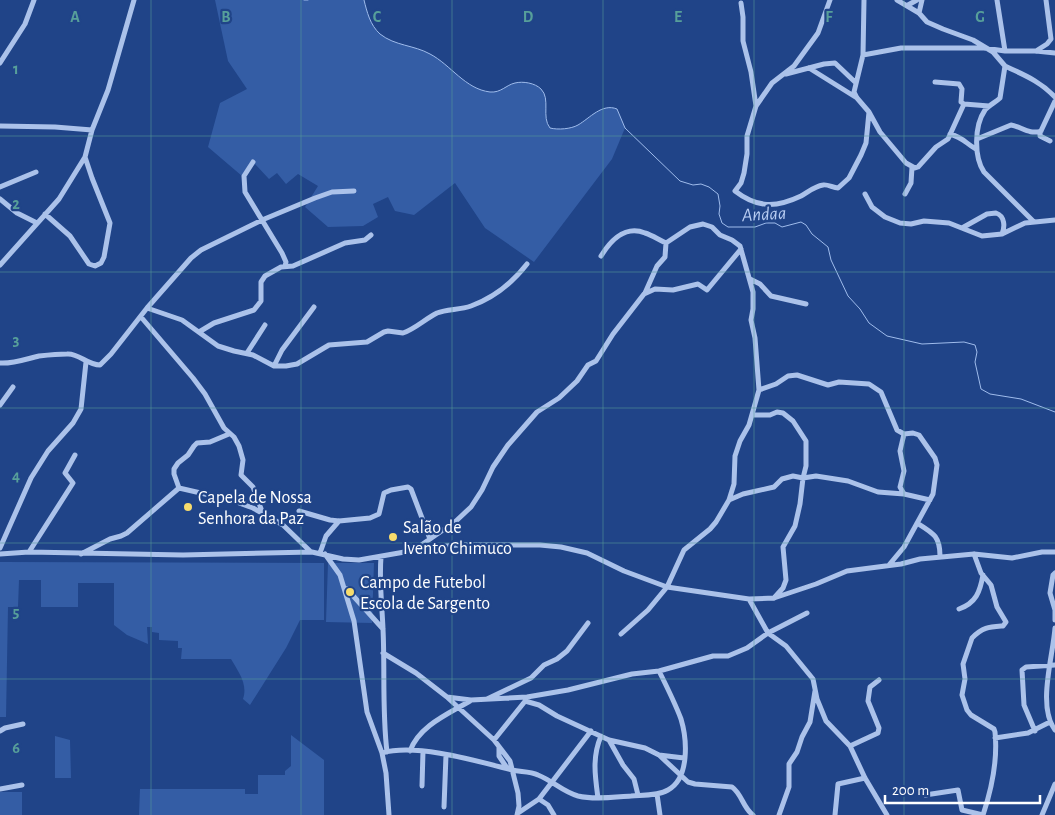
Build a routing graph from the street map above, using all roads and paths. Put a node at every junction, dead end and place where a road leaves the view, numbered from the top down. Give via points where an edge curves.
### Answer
1 (34, 0) edge
2 (134, 0) edge
3 (735, 0) edge
4 (830, 0) edge
5 (864, 0) edge
6 (897, 0) edge
7 (917, 0) edge
8 (922, 0) edge
9 (997, 0) edge
10 (1046, 0) edge
11 (743, 2) edge
12 (908, 5) junction
13 (919, 13) junction
14 (962, 37) junction
15 (1047, 44) junction
16 (962, 48) junction
17 (984, 48) junction
18 (1005, 51) junction
19 (1036, 51) junction
20 (1053, 53) edge
21 (863, 55) junction
22 (0, 63) edge
23 (1005, 66) junction
24 (809, 68) junction
25 (783, 75) junction
26 (855, 82) junction
27 (934, 82) dead end
28 (857, 98) junction
29 (1055, 99) edge
30 (964, 104) junction
31 (756, 106) junction
32 (989, 106) junction
33 (869, 112) junction
34 (0, 126) edge
35 (92, 130) junction
36 (1041, 131) junction
37 (950, 134) junction
38 (977, 139) junction
39 (1050, 141) dead end
40 (976, 149) junction
41 (85, 157) junction
42 (253, 162) dead end
43 (912, 167) junction
44 (36, 172) dead end
45 (0, 187) edge
46 (354, 191) dead end
47 (865, 194) dead end
48 (905, 194) dead end
49 (0, 199) edge
50 (45, 214) junction
51 (262, 220) junction
52 (1055, 220) edge
53 (1034, 222) junction
54 (37, 223) junction
55 (962, 228) junction
56 (1002, 234) junction
57 (371, 235) dead end
58 (666, 243) junction
59 (741, 249) junction
60 (601, 256) dead end
61 (527, 264) dead end
62 (0, 265) edge
63 (285, 266) junction
64 (750, 279) junction
65 (644, 294) junction
66 (806, 304) dead end
67 (314, 307) dead end
68 (147, 308) junction
69 (141, 316) junction
70 (264, 324) dead end
71 (199, 332) junction
72 (247, 353) junction
73 (86, 362) junction
74 (0, 363) edge
75 (274, 366) junction
76 (13, 387) dead end
77 (759, 390) junction
78 (0, 405) edge
79 (752, 414) junction
80 (229, 434) junction
81 (904, 434) junction
82 (75, 455) dead end
83 (802, 478) junction
84 (179, 488) junction
85 (904, 494) junction
86 (729, 500) junction
87 (930, 500) junction
88 (299, 511) dead end
89 (263, 514) junction
90 (339, 520) junction
91 (917, 523) junction
92 (430, 539) junction
93 (0, 548) edge
94 (414, 550) junction
95 (29, 552) junction
96 (312, 552) junction
97 (1055, 552) edge
98 (0, 554) edge
99 (81, 554) junction
100 (322, 554) junction
101 (974, 554) junction
102 (940, 556) junction
103 (381, 557) junction
104 (889, 565) junction
105 (1055, 573) edge
106 (983, 575) junction
107 (667, 587) junction
108 (345, 588) junction
109 (774, 598) junction
110 (749, 600) junction
111 (959, 609) dead end
112 (807, 613) dead end
113 (1055, 620) edge
114 (588, 623) dead end
115 (1055, 628) edge
116 (383, 630) junction
117 (768, 633) junction
118 (620, 634) dead end
119 (383, 653) junction
120 (1053, 664) edge
121 (660, 671) junction
122 (879, 680) dead end
123 (816, 691) junction
124 (447, 697) junction
125 (526, 699) junction
126 (471, 700) junction
127 (482, 700) junction
128 (458, 708) junction
129 (1050, 722) junction
130 (23, 724) dead end
131 (1055, 730) edge
132 (0, 731) edge
133 (590, 731) junction
134 (1035, 731) junction
135 (602, 736) junction
136 (996, 738) junction
137 (494, 740) junction
138 (608, 740) junction
139 (499, 746) junction
140 (850, 746) junction
141 (410, 751) junction
142 (423, 751) junction
143 (384, 752) junction
144 (446, 755) junction
145 (659, 755) junction
146 (684, 758) junction
147 (507, 768) junction
148 (513, 771) junction
149 (680, 776) junction
150 (865, 778) junction
151 (552, 783) junction
152 (1055, 784) edge
153 (22, 785) dead end
154 (422, 786) dead end
155 (0, 789) edge
156 (657, 794) junction
157 (638, 795) junction
158 (925, 795) dead end
159 (598, 798) junction
160 (539, 799) junction
161 (444, 807) dead end
162 (517, 814) edge
163 (389, 815) edge
164 (554, 815) edge
165 (660, 815) edge
166 (753, 815) edge
167 (779, 815) edge
168 (835, 815) edge
169 (887, 815) edge
170 (983, 815) edge
171 (1042, 815) edge

1 - 22 street via 25,24
2 - 35 street via 108,90
3 - 11 street
4 - 25 street via 818,33 794,66
5 - 21 street
6 - 12 street
7 - 12 street
8 - 13 street
9 - 18 street
10 - 15 street via 1051,36
11 - 31 street via 743,41
12 - 13 street
13 - 14 street via 927,22
14 - 16 street
14 - 17 street
15 - 19 street
15 - 20 street
16 - 17 street
16 - 21 street via 901,48
17 - 18 street
17 - 23 street via 993,52
18 - 19 street
19 - 20 street
21 - 26 street
23 - 29 street via 1037,81
23 - 32 street via 1000,98
24 - 25 street
24 - 26 street via 835,63
24 - 28 street
25 - 31 street via 772,83
26 - 28 street
27 - 30 street via 954,82 961,86 961,102
28 - 33 street
29 - 36 street
30 - 32 street
30 - 37 street
31 - 33 street via 746,136 744,173 735,191 756,204 788,202 820,186 842,186 866,143
32 - 38 street via 981,118
33 - 43 street via 880,132
34 - 35 street
35 - 41 street
36 - 38 street via 1028,132 1011,125
36 - 39 street via 1040,136
37 - 40 street via 964,139
37 - 43 street via 918,168
38 - 40 street
40 - 53 street via 984,172
41 - 50 street via 59,199
41 - 50 street via 110,223 101,263 96,266 89,264 70,236
42 - 51 street via 243,183
43 - 48 street via 911,183
44 - 45 street
46 - 51 street via 332,192
47 - 55 street via 872,207 900,223 938,221
49 - 54 street
50 - 54 street
51 - 63 street via 285,258
51 - 68 street via 191,258
52 - 53 street
53 - 56 street
54 - 62 street
55 - 56 street via 982,236
55 - 56 street via 987,214 996,213 1004,224
57 - 63 street via 293,266
58 - 59 street via 690,227 702,224 712,226
58 - 60 street via 632,230 616,237
58 - 65 street via 665,257 657,266
59 - 64 street
59 - 65 street via 708,290 698,284 673,290 655,289
61 - 75 street via 518,276 471,306 442,311 403,333 388,331 367,342 329,345 297,364
63 - 71 street via 263,278 261,301 254,310 214,323
64 - 66 street via 771,296
64 - 77 street
65 - 92 street via 578,381 538,412 508,445 471,507
67 - 75 street
68 - 69 street
68 - 71 street via 182,320
69 - 73 street via 100,365
69 - 80 street via 193,378
70 - 72 street
71 - 72 street via 218,346
72 - 75 street
73 - 74 street via 67,354
73 - 93 street via 81,409 73,423 48,450 31,478
76 - 78 street
77 - 79 street
77 - 81 street via 797,375 828,385 839,382 869,384 881,392 897,430
79 - 83 street via 781,412 793,421 806,441 806,466
79 - 86 street via 735,456 734,484
80 - 84 street via 210,442 197,443 178,463 174,474
80 - 89 street via 243,456 241,475 253,487
81 - 85 street via 900,451 904,471 900,487
81 - 87 street via 919,435 934,458 937,472
82 - 95 street via 65,473 73,483
83 - 85 street via 816,476 848,480 878,492
83 - 86 street via 782,479 774,487
83 - 109 street via 795,526 783,547 786,580
84 - 89 street via 231,500
84 - 99 street via 126,533
85 - 87 street
86 - 107 street via 710,529 684,550
87 - 91 street
88 - 90 street
89 - 96 street via 283,525
90 - 92 street via 376,516 381,511 384,493 408,487
90 - 100 street via 326,536
91 - 102 street via 936,537
91 - 104 street
92 - 94 street
94 - 103 street
94 - 107 street via 458,544 561,547 587,553
95 - 98 street
95 - 99 street
96 - 99 street
96 - 100 street
97 - 101 street via 1008,558
100 - 103 street via 359,560
100 - 108 street via 340,575
101 - 102 street
101 - 106 street
102 - 104 street
103 - 116 street
104 - 109 street via 847,571
105 - 113 street via 1050,593
106 - 111 street via 978,595 968,606
106 - 136 street via 991,585 996,606 1006,622 1003,626 985,628 972,638 964,664 962,695 971,715 994,729
107 - 110 street
107 - 118 street via 648,610
108 - 116 street
108 - 143 street via 354,621 367,712
109 - 110 street
110 - 117 street
112 - 117 street
114 - 127 street via 567,652 544,665 531,678
115 - 120 street
116 - 119 street
117 - 121 street via 728,656 713,656
117 - 123 street via 790,650 813,679
119 - 124 street
119 - 143 street
120 - 129 street via 1046,708
120 - 134 street via 1022,670 1024,705
121 - 125 street via 632,674
121 - 146 street via 684,732
122 - 140 street via 870,687 868,697 879,731
123 - 140 street via 826,721
123 - 167 street via 810,722 789,764 789,787
124 - 126 street
124 - 128 street
125 - 127 street
125 - 133 street
125 - 137 street
126 - 127 street
126 - 128 street
128 - 137 street
128 - 141 street via 418,735
129 - 131 street
129 - 134 street
130 - 132 street
133 - 135 street
133 - 151 street
134 - 136 street
135 - 138 street
135 - 159 street via 596,748 595,762
136 - 170 street via 995,771
137 - 139 street
138 - 145 street via 637,745
138 - 157 street via 634,779
139 - 147 street via 499,756
139 - 148 street
140 - 150 street
141 - 142 street
141 - 143 street
142 - 144 street
142 - 154 street
143 - 163 street
144 - 147 street
144 - 161 street
145 - 146 street
145 - 149 street
146 - 149 street
147 - 148 street
148 - 151 street via 526,771
148 - 162 street via 518,793
149 - 156 street via 673,787
149 - 166 street via 695,784 732,787
150 - 168 street via 838,784
150 - 169 street
151 - 159 street via 567,793
151 - 160 street
152 - 171 street
153 - 155 street
156 - 157 street
156 - 165 street
157 - 159 street
158 - 170 street via 958,790 962,810
160 - 162 street
160 - 164 street

